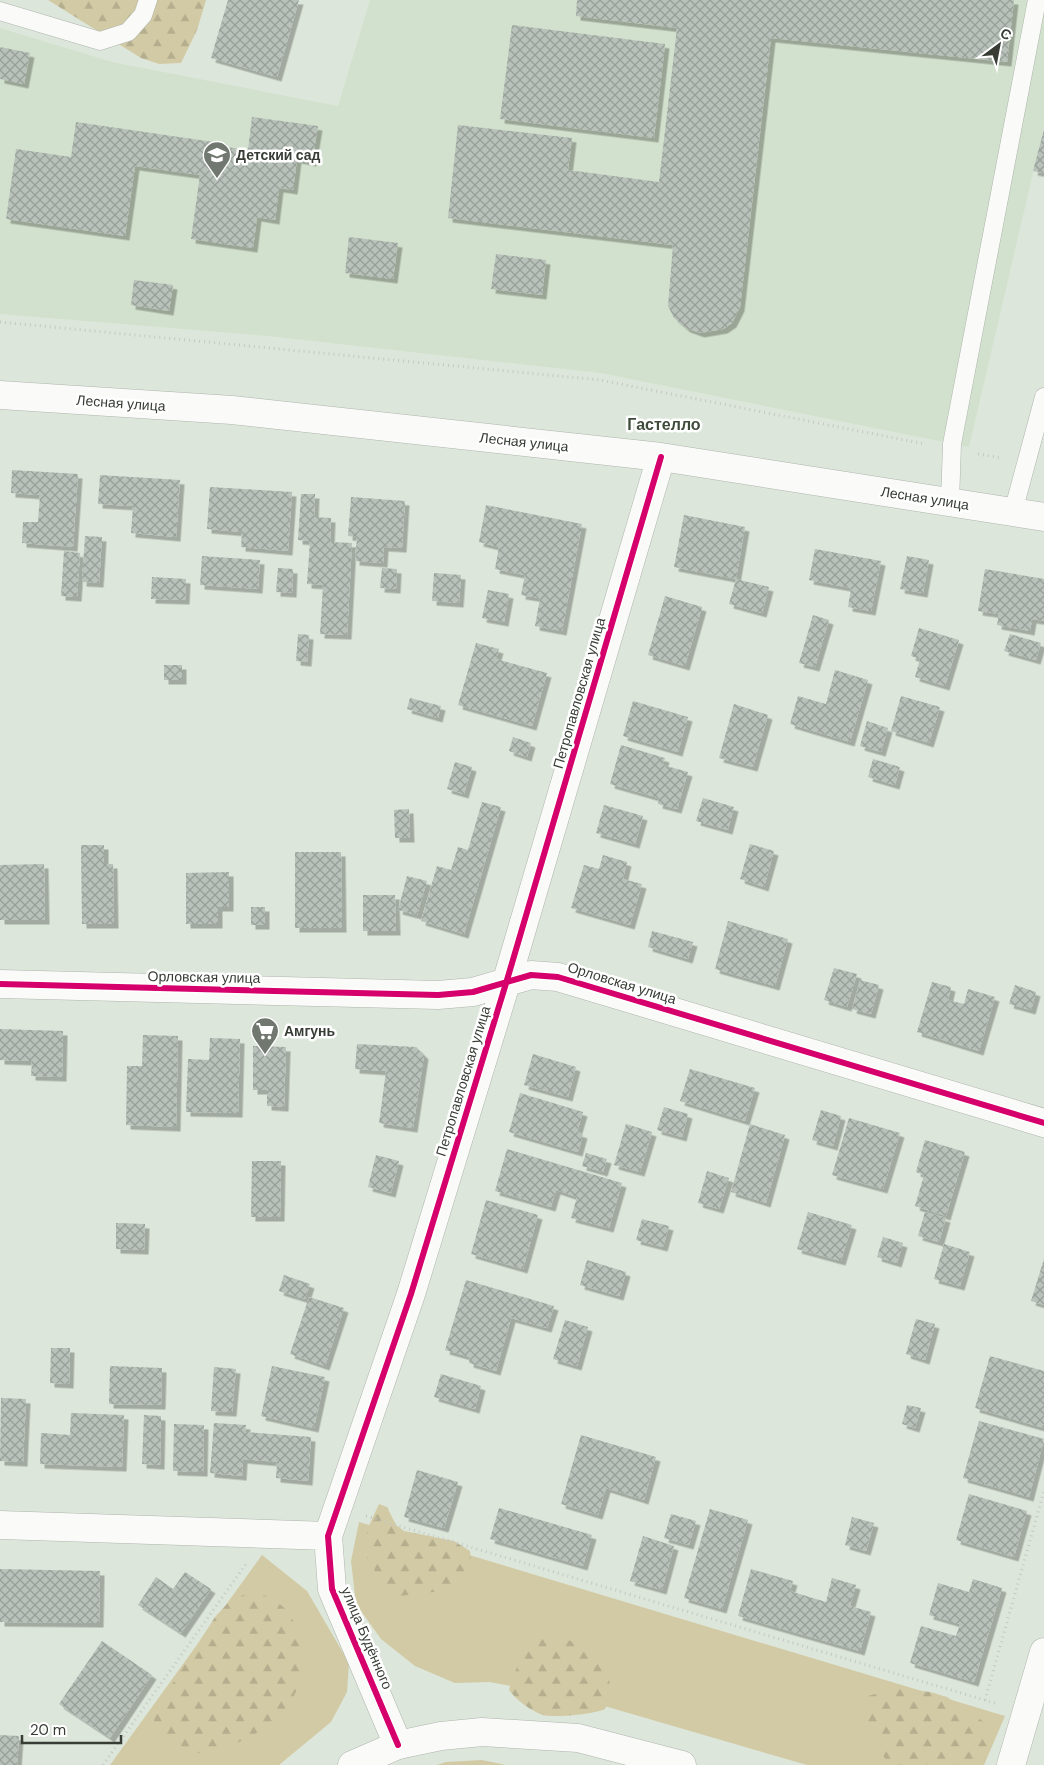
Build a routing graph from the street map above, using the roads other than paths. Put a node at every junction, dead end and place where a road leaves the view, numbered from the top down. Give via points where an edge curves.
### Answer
1 (148, 0) edge
2 (1037, 0) edge
3 (0, 11) edge
4 (0, 395) edge
5 (1044, 397) edge
6 (661, 457) junction
7 (950, 502) junction
8 (1013, 512) junction
9 (1044, 517) edge
10 (508, 980) junction
11 (0, 984) edge
12 (1044, 1122) edge
13 (0, 1525) edge
14 (328, 1536) junction
15 (1044, 1652) edge
16 (398, 1745) junction
17 (352, 1765) edge
18 (682, 1765) edge
19 (1011, 1765) edge

1 - 3 lane via 143,15 128,32 100,40
2 - 7 lane via 952,449
4 - 6 street, Лесная улица via 232,410
5 - 8 lane
6 - 7 street, Лесная улица
6 - 10 street, Петропавловская улица
7 - 8 street, Лесная улица
8 - 9 street, Лесная улица
10 - 11 street, Орловская улица via 473,992 438,995
10 - 12 street, Орловская улица via 531,976 558,977
10 - 14 street, Петропавловская улица via 411,1294
13 - 14 street
14 - 16 street, улица Будённого via 332,1589
15 - 19 street
16 - 17 street
16 - 18 street via 482,1732 578,1738

